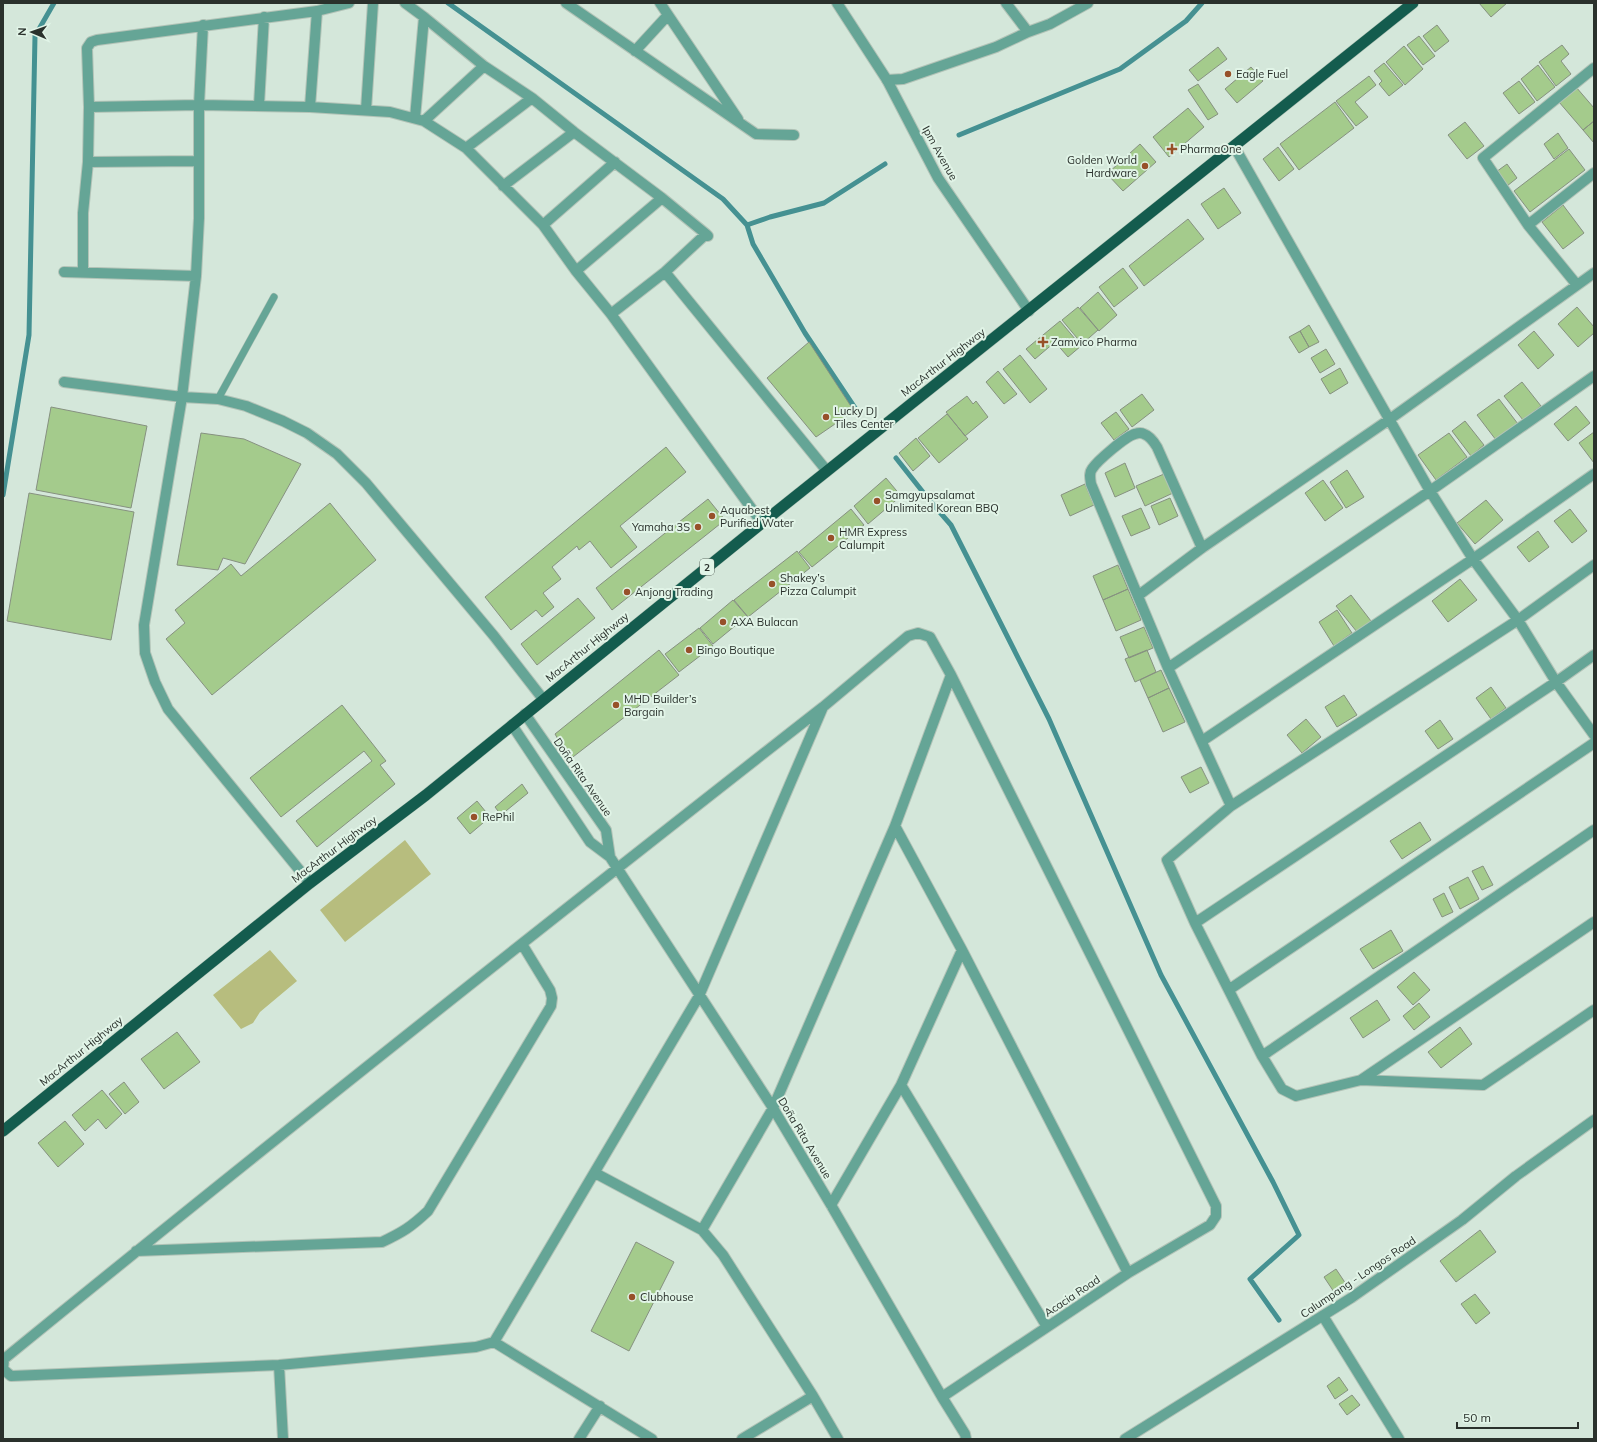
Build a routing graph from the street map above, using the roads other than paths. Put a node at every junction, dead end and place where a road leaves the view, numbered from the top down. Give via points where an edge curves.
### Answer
1 (349, 3) edge
2 (373, 3) edge
3 (404, 3) edge
4 (566, 3) edge
5 (660, 3) edge
6 (837, 3) edge
7 (1006, 3) edge
8 (1088, 3) edge
9 (1413, 3) edge
10 (317, 11) junction
11 (668, 15) junction
12 (264, 17) junction
13 (424, 17) junction
14 (203, 25) junction
15 (1028, 32) junction
16 (635, 51) junction
17 (484, 66) junction
18 (1594, 68) edge
19 (887, 80) junction
20 (532, 98) junction
21 (199, 105) junction
22 (259, 105) junction
23 (89, 107) junction
24 (310, 107) junction
25 (366, 110) junction
26 (419, 119) junction
27 (741, 124) junction
28 (574, 132) junction
29 (794, 135) dead end
30 (1234, 146) junction
31 (466, 148) junction
32 (198, 161) junction
33 (88, 162) junction
34 (615, 162) junction
35 (1594, 173) edge
36 (503, 186) junction
37 (662, 198) junction
38 (543, 225) junction
39 (1528, 225) junction
40 (64, 272) dead end
41 (576, 272) junction
42 (665, 272) junction
43 (83, 273) junction
44 (1594, 273) edge
45 (196, 276) junction
46 (1577, 285) junction
47 (274, 296) dead end
48 (1029, 311) junction
49 (611, 314) junction
50 (1594, 376) edge
51 (64, 382) dead end
52 (182, 398) junction
53 (218, 399) junction
54 (1390, 419) junction
55 (827, 471) junction
56 (1594, 474) edge
57 (1430, 491) junction
58 (762, 523) junction
59 (1202, 548) junction
60 (1474, 559) junction
61 (1594, 565) edge
62 (1138, 595) junction
63 (1518, 620) junction
64 (1594, 655) edge
65 (1168, 668) junction
66 (951, 675) junction
67 (1556, 682) junction
68 (543, 700) junction
69 (823, 707) junction
70 (525, 714) junction
71 (512, 725) junction
72 (1594, 735) edge
73 (1202, 742) junction
74 (1594, 743) edge
75 (1231, 806) junction
76 (895, 826) junction
77 (1594, 830) edge
78 (610, 858) junction
79 (617, 868) junction
80 (310, 883) junction
81 (1594, 922) edge
82 (1195, 923) junction
83 (522, 944) junction
84 (962, 950) junction
85 (1230, 989) junction
86 (699, 996) junction
87 (1594, 1010) edge
88 (1262, 1056) junction
89 (1361, 1080) junction
90 (901, 1085) junction
91 (773, 1108) junction
92 (1594, 1120) edge
93 (3, 1131) edge
94 (595, 1173) junction
95 (831, 1205) junction
96 (702, 1230) junction
97 (136, 1251) junction
98 (1128, 1273) junction
99 (1323, 1316) junction
100 (1047, 1327) junction
101 (494, 1342) junction
102 (279, 1365) junction
103 (813, 1396) junction
104 (942, 1397) junction
105 (600, 1406) junction
106 (283, 1439) edge
107 (579, 1439) edge
108 (652, 1439) edge
109 (742, 1439) edge
110 (838, 1439) edge
111 (966, 1439) edge
112 (1125, 1439) edge
113 (1399, 1439) edge

1 - 10 street
2 - 25 street
3 - 13 street
4 - 16 street
5 - 11 street
6 - 19 street, Ipm Avenue
7 - 15 street
8 - 15 street via 1050,24
9 - 30 highway, MacArthur Highway / 2
10 - 12 street
10 - 24 street
11 - 16 street
11 - 27 street
12 - 14 street
12 - 22 street
13 - 17 street
13 - 26 street
14 - 21 street
14 - 23 street via 91,42 87,48
15 - 19 street via 996,47 902,79
16 - 27 street
17 - 20 street
17 - 26 street via 428,115
18 - 39 street via 1483,158
19 - 48 street, Ipm Avenue via 938,178
20 - 28 street
20 - 31 street
21 - 22 street
21 - 23 street
21 - 32 street
22 - 24 street
23 - 33 street
24 - 25 street
25 - 26 street via 390,112
26 - 31 street
27 - 29 street via 756,134
28 - 34 street
28 - 36 street
30 - 48 highway, MacArthur Highway / 2
30 - 54 street
31 - 36 street
32 - 33 street
32 - 45 street
33 - 43 street via 83,213
34 - 37 street
34 - 38 street
35 - 39 street
36 - 38 street
37 - 41 street
37 - 42 street via 707,235
38 - 41 street
39 - 46 street
40 - 43 street
41 - 49 street
42 - 49 street
42 - 55 street
43 - 45 street
44 - 46 street
45 - 52 street
46 - 54 street
47 - 53 lane
48 - 55 highway, MacArthur Highway / 2
49 - 58 street
50 - 57 street
51 - 52 street
52 - 53 street
52 - 80 street via 144,625 145,653 168,709
53 - 68 street via 246,406 283,421 307,433 337,454 366,483 494,636
54 - 57 street
54 - 59 street
55 - 58 highway, MacArthur Highway / 2
56 - 60 street
57 - 60 street
57 - 65 street
58 - 68 highway, MacArthur Highway / 2
59 - 62 street
59 - 62 street via 1152,439 1143,433 1134,434 1126,439 1096,464 1090,476 1091,484
60 - 63 street
60 - 73 street
61 - 63 street
62 - 65 street
63 - 67 street
63 - 75 street
64 - 67 street
65 - 73 street
66 - 69 street via 930,637 918,633 908,636
66 - 76 street
66 - 98 street, Acacia Road via 1216,1206 1216,1216 1210,1225
67 - 72 street
67 - 82 street
68 - 70 highway, MacArthur Highway / 2
69 - 79 street
69 - 86 street
70 - 71 highway, MacArthur Highway / 2
70 - 78 street, Doña Rita Avenue via 606,830
71 - 78 street, Doña Rita Avenue via 590,842
71 - 80 highway, MacArthur Highway / 2 via 426,795
73 - 75 street
74 - 85 street
75 - 82 street via 1167,860
76 - 84 street
76 - 91 street
77 - 88 street
78 - 79 street, Doña Rita Avenue
79 - 83 street
79 - 86 street, Doña Rita Avenue
80 - 93 highway, MacArthur Highway / 2
81 - 89 street
82 - 85 street
83 - 97 street
83 - 97 street via 550,990 551,1006 428,1211 416,1223 404,1232 382,1242
84 - 90 street
84 - 98 street
85 - 88 street
86 - 91 street, Doña Rita Avenue
86 - 94 street
87 - 89 street via 1483,1085
88 - 89 street via 1282,1089 1296,1096
90 - 95 street
90 - 100 street
91 - 95 street, Doña Rita Avenue
91 - 96 street
92 - 99 street, Calumpang - Longos Road via 1516,1176 1462,1220
94 - 96 street
94 - 101 street
95 - 104 street, Doña Rita Avenue
96 - 103 street via 723,1254
97 - 102 street via 4,1359 3,1369 11,1376
98 - 100 street, Acacia Road
99 - 112 street, Calumpang - Longos Road
99 - 113 street
100 - 104 street, Acacia Road
101 - 102 street via 476,1348
101 - 105 street
102 - 106 street
103 - 109 street
103 - 110 street
104 - 111 street, Doña Rita Avenue
105 - 107 street
105 - 108 street

